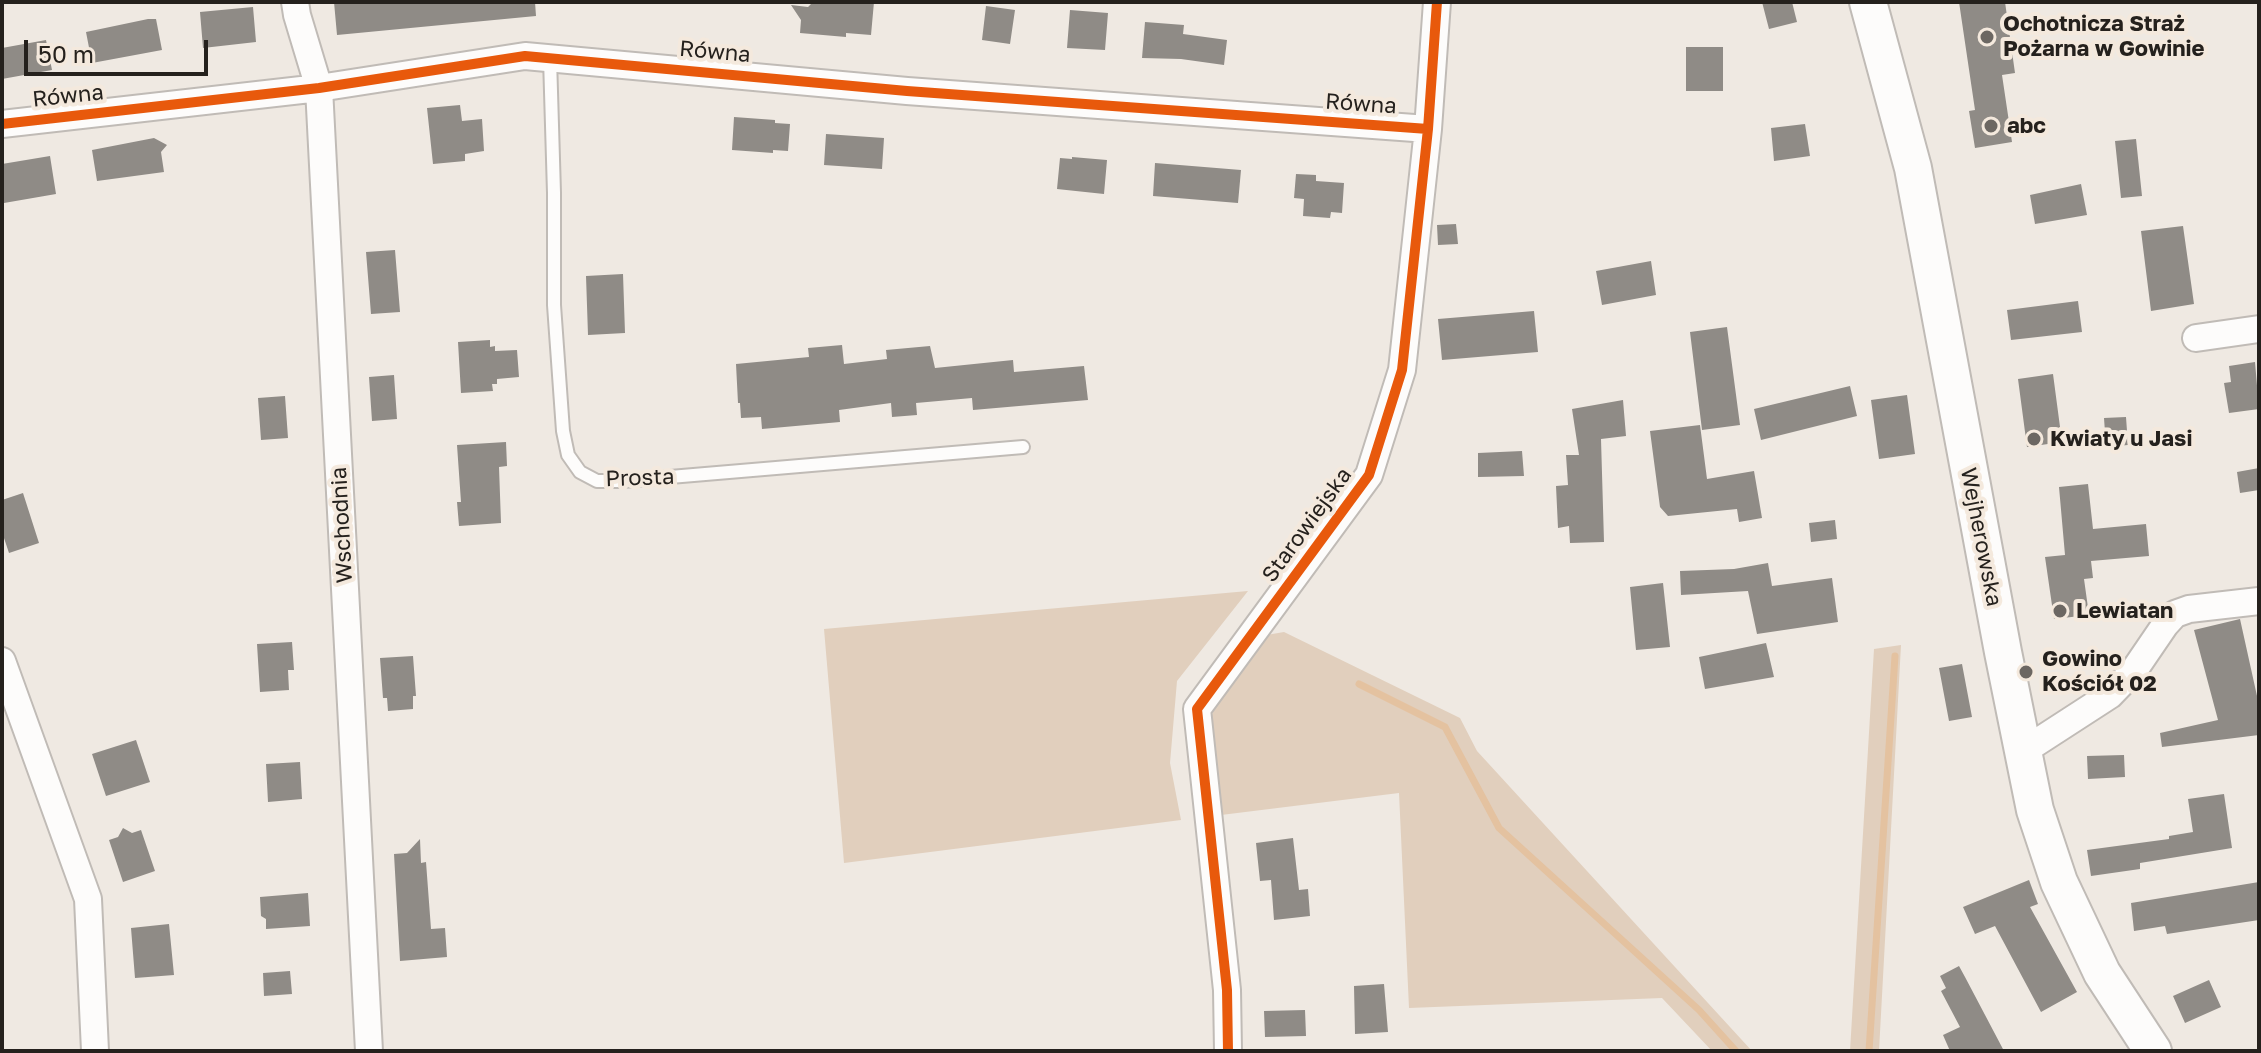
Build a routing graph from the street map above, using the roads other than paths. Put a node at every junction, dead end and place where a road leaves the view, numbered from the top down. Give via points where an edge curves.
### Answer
1 (295, 2) edge
2 (1437, 2) edge
3 (1868, 2) edge
4 (550, 58) junction
5 (319, 88) junction
6 (2, 124) edge
7 (1428, 129) junction
8 (2259, 329) edge
9 (2196, 338) dead end
10 (1023, 447) dead end
11 (2259, 601) edge
12 (2, 661) edge
13 (2022, 752) junction
14 (95, 1051) edge
15 (369, 1051) edge
16 (1228, 1051) edge
17 (2153, 1051) edge

1 - 5 street, Wschodnia
2 - 7 street, Starowiejska
3 - 13 street, Wejherowska via 1913,168
4 - 5 street, Równa via 525,56
4 - 7 street, Równa via 907,91
4 - 10 lane, Prosta via 555,321 563,431 568,455 580,472 597,481 623,481
5 - 6 street, Równa
5 - 15 street, Wschodnia
7 - 16 street, Starowiejska via 1402,370 1369,475 1197,709 1227,990
8 - 9 street
11 - 13 street via 2175,614 2110,695
12 - 14 street via 88,899
13 - 17 street, Wejherowska via 2059,882 2102,973

